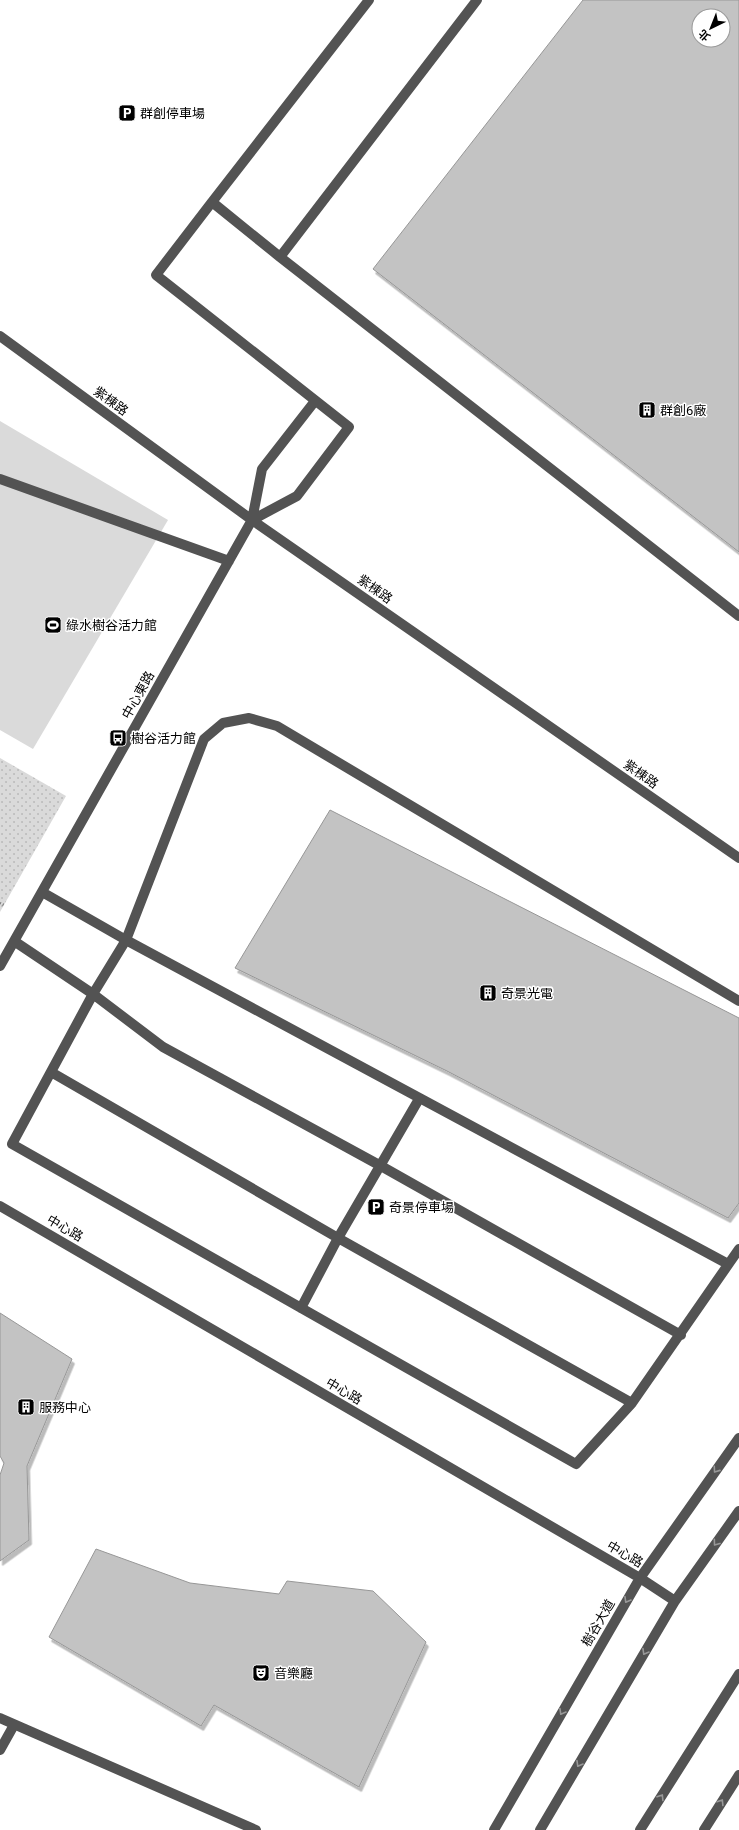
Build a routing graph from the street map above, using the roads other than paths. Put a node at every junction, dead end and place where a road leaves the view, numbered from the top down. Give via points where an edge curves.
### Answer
1 (369, 0) edge
2 (477, 0) edge
3 (212, 202) junction
4 (280, 256) junction
5 (0, 336) edge
6 (315, 401) junction
7 (0, 479) edge
8 (252, 520) junction
9 (229, 561) junction
10 (739, 616) edge
11 (739, 858) edge
12 (42, 892) junction
13 (126, 940) junction
14 (14, 941) junction
15 (0, 966) edge
16 (93, 994) junction
17 (739, 1001) edge
18 (51, 1072) junction
19 (419, 1099) junction
20 (381, 1166) junction
21 (0, 1206) edge
22 (338, 1238) junction
23 (739, 1249) edge
24 (728, 1264) junction
25 (300, 1308) junction
26 (681, 1335) junction
27 (632, 1403) junction
28 (739, 1438) edge
29 (739, 1512) edge
30 (640, 1578) junction
31 (675, 1601) junction
32 (739, 1674) edge
33 (0, 1718) edge
34 (14, 1725) junction
35 (0, 1750) edge
36 (739, 1775) edge
37 (256, 1830) edge
38 (494, 1830) edge
39 (540, 1830) edge
40 (640, 1830) edge
41 (704, 1830) edge

1 - 3 street
2 - 4 street
3 - 4 street
3 - 6 street via 156,275
4 - 10 street
5 - 8 street, 紫棟路
6 - 8 street via 262,469
6 - 8 street via 349,427 297,496
7 - 9 street
8 - 9 street, 中心東路
8 - 11 street, 紫棟路
9 - 12 street, 中心東路
12 - 13 street
12 - 14 street, 中心東路
13 - 16 street
13 - 17 street via 204,739 223,723 249,718 277,726
13 - 19 street
14 - 15 street, 中心東路
14 - 16 street
16 - 18 street
16 - 20 street via 162,1047
18 - 22 street
18 - 25 street via 12,1144
19 - 20 street
19 - 24 street
20 - 22 street
20 - 26 street
21 - 30 street, 中心路
22 - 25 street
22 - 27 street
23 - 24 street
24 - 26 street
25 - 27 street via 576,1464
26 - 27 street
28 -> 30 street, 樹谷大道
29 -> 31 street
30 - 31 street, 中心路
30 -> 38 street, 樹谷大道
31 -> 39 street
40 -> 32 street
33 - 34 street
34 - 35 street
34 - 37 street
41 -> 36 street

